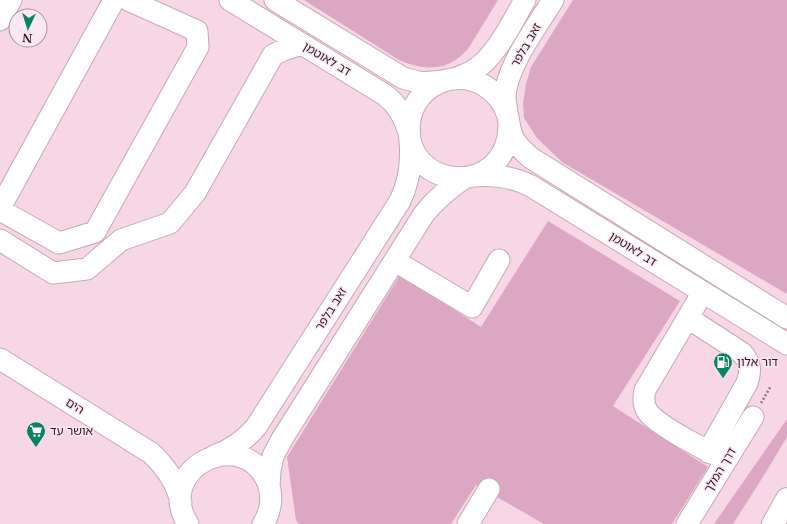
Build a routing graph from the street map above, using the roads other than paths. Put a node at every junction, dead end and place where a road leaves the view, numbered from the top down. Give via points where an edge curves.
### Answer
1 (11, 0) edge
2 (114, 0) edge
3 (128, 0) edge
4 (230, 0) edge
5 (275, 0) edge
6 (525, 0) edge
7 (553, 0) edge
8 (0, 20) edge
9 (302, 44) junction
10 (450, 79) junction
11 (508, 120) junction
12 (410, 137) junction
13 (468, 177) junction
14 (0, 209) edge
15 (0, 240) edge
16 (499, 260) dead end
17 (395, 261) junction
18 (703, 292) junction
19 (688, 318) junction
20 (787, 318) edge
21 (787, 344) edge
22 (0, 359) edge
23 (753, 417) dead end
24 (151, 453) junction
25 (717, 456) junction
26 (211, 457) junction
27 (489, 489) dead end
28 (270, 495) junction
29 (787, 499) edge
30 (184, 515) edge
31 (263, 524) edge
32 (280, 524) edge
33 (468, 524) edge
34 (687, 524) edge
35 (773, 524) edge

1 - 8 street
2 - 14 street
3 - 14 street via 197,31 198,47 95,232 59,243
4 - 9 street, דב לאוטמן
5 - 10 street, דב לאוטמן via 403,78 422,83
6 - 10 street, זאב בלפר via 487,60 474,71
7 - 11 street, זאב בלפר via 511,71 505,97
9 - 12 street, דב לאוטמן via 389,98 402,114
9 - 15 street via 274,56 194,193 170,223 121,240 87,269 53,273
10 - 11 street via 470,80 485,86 497,96
10 - 12 street via 426,91 416,102 410,117
11 - 13 street via 508,140 497,161 486,171
11 - 20 street, דב לאוטמן via 516,143 527,155
12 - 13 street via 416,155 427,167 447,177
12 - 26 street, זאב בלפר via 409,172 400,200 256,427 242,442
13 - 17 street via 446,189 434,202
13 - 18 street, דב לאוטמן via 499,176 516,179
16 - 17 street via 472,307
17 - 28 street via 279,444 270,470
18 - 19 street
18 - 21 street, דב לאוטמן
19 - 25 street via 742,353 750,366 750,376
19 - 25 street via 644,390 644,405 655,420
22 - 24 street, הים
23 - 25 street, דרך המלך
24 - 26 street, הים via 182,462
24 - 30 street, הים via 174,479
25 - 34 street, דרך המלך
26 - 28 street via 229,454 249,461 260,470
26 - 30 street via 196,465 187,476 182,489
27 - 33 street
28 - 31 street via 267,516
28 - 32 street via 272,510
29 - 35 main road

